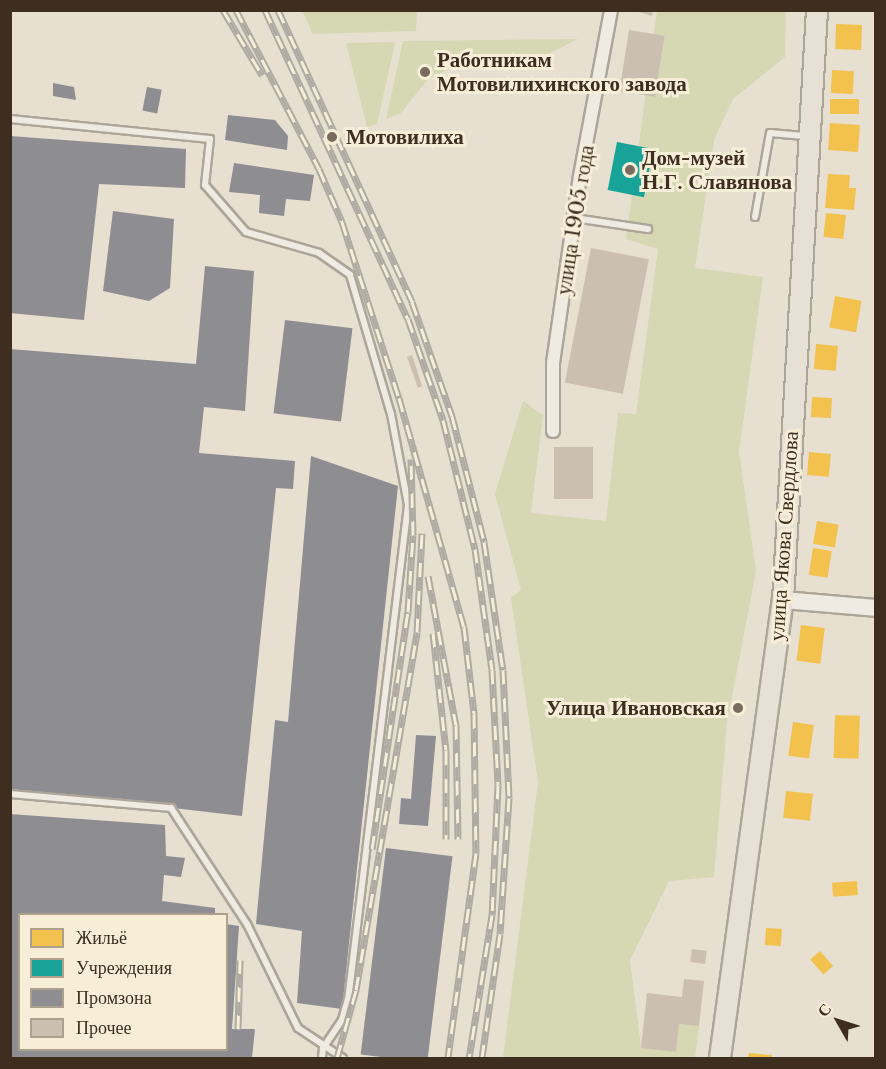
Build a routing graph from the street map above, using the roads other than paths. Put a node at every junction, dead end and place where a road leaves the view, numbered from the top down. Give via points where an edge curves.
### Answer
1 (611, 10) edge
2 (817, 10) edge
3 (10, 119) edge
4 (807, 136) junction
5 (755, 217) dead end
6 (574, 218) junction
7 (648, 229) dead end
8 (552, 431) dead end
9 (783, 600) junction
10 (876, 608) edge
11 (10, 794) edge
12 (323, 1048) junction
13 (322, 1059) edge
14 (343, 1059) edge
15 (720, 1059) edge

1 - 6 street, улица 1905 года
2 - 4 main road, улица Якова Свердлова
3 - 12 lane via 210,139 205,185 246,232 319,253 350,275 391,414 408,505 348,999 342,1020
4 - 5 lane via 770,133
4 - 9 main road, улица Якова Свердлова
6 - 7 lane
6 - 8 street, улица 1905 года via 553,363
9 - 10 street
9 - 15 main road, улица Якова Свердлова
11 - 12 lane via 171,808 247,924 289,1015 298,1028
12 - 13 lane
12 - 14 lane

